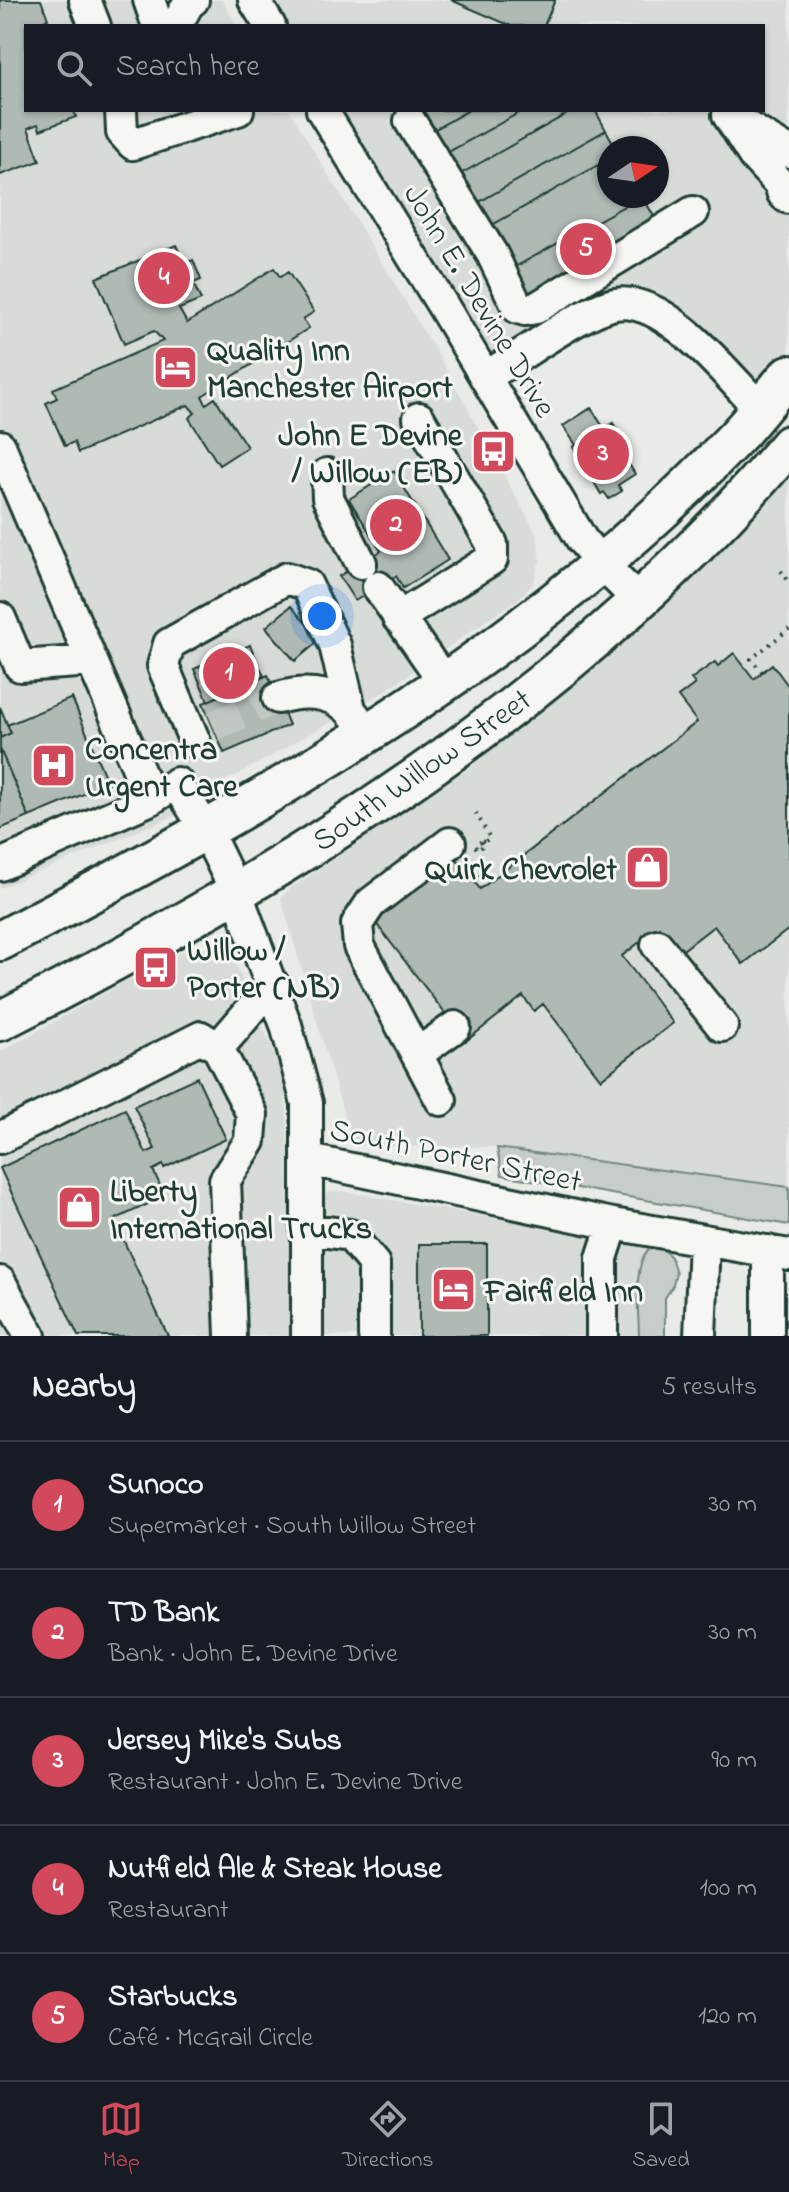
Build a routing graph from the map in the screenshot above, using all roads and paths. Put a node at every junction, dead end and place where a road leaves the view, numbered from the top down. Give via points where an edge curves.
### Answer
1 (85, 0) edge
2 (149, 0) edge
3 (193, 0) edge
4 (254, 0) edge
5 (94, 24) edge
6 (157, 24) edge
7 (177, 24) edge
8 (269, 24) edge
9 (121, 112) edge
10 (232, 112) edge
11 (323, 112) edge
12 (410, 121) dead end
13 (789, 152) edge
14 (788, 193) edge
15 (693, 212) dead end
16 (789, 375) edge
17 (486, 376) junction
18 (760, 409) junction
19 (419, 418) dead end
20 (789, 445) edge
21 (0, 446) edge
22 (327, 474) dead end
23 (602, 564) junction
24 (781, 571) dead end
25 (789, 582) edge
26 (638, 600) junction
27 (0, 618) edge
28 (398, 618) junction
29 (789, 629) edge
30 (92, 661) junction
31 (762, 672) dead end
32 (445, 683) junction
33 (278, 698) tunnel mouth
34 (358, 722) junction
35 (177, 783) junction
36 (151, 799) junction
37 (476, 813) dead end
38 (206, 830) junction
39 (464, 846) joint
40 (0, 865) edge
41 (237, 894) junction
42 (0, 941) edge
43 (657, 945) dead end
44 (273, 984) junction
45 (0, 1021) edge
46 (722, 1026) dead end
47 (455, 1027) dead end
48 (218, 1048) junction
49 (417, 1054) junction
50 (441, 1100) dead end
51 (0, 1138) edge
52 (309, 1160) junction
53 (613, 1224) junction
54 (306, 1229) junction
55 (704, 1241) junction
56 (779, 1253) edge
57 (0, 1282) edge
58 (30, 1336) edge
59 (231, 1336) edge
60 (307, 1336) edge
61 (374, 1336) edge
62 (602, 1336) edge
63 (700, 1336) edge
64 (768, 1336) edge

1 - 5 street
2 - 6 street
3 - 7 street
4 - 8 street
9 - 10 street via 122,132 133,144
11 - 17 street, John E. Devine Drive
12 - 15 street via 521,310 536,308
13 - 14 street via 728,115 754,156
16 - 18 main road, South Willow Street
17 - 18 street via 600,309 631,303 662,313
17 - 23 street, John E. Devine Drive via 582,540
18 - 23 main road, South Willow Street
19 - 28 street via 492,544 492,559
20 - 26 main road, South Willow Street
21 - 30 street
22 - 28 street via 328,498
23 - 26 street, John E. Devine Drive
23 - 32 main road, South Willow Street
24 - 25 path
26 - 41 main road, South Willow Street via 411,782
27 - 30 street via 20,666
28 - 32 street
29 - 31 path via 751,659
30 - 36 street
32 - 34 main road, South Willow Street
33 - 34 street via 317,693 335,700
34 - 35 street via 335,645 313,597 307,585 287,578 169,644 163,666 204,734 184,761
34 - 38 main road, South Willow Street
35 - 36 street
35 - 38 street, South Porter Street
36 - 40 street
37 - 39 path via 490,838
38 - 41 street, South Porter Street
38 - 42 main road, South Willow Street
39 - 49 street via 371,903 357,924 359,946
41 - 44 street, South Porter Street
41 - 45 main road, South Willow Street
43 - 46 street
44 - 48 street
44 - 52 street, South Porter Street via 307,1103
47 - 49 street
48 - 51 street via 201,1037
48 - 59 street via 252,1114 250,1141 225,1180
49 - 50 street
52 - 53 street, South Porter Street
52 - 54 street
53 - 55 street, South Porter Street
53 - 62 street via 602,1258
54 - 60 street
54 - 61 street via 350,1235 374,1264
55 - 56 street, South Porter Street
55 - 63 street
56 - 64 street
57 - 58 street

